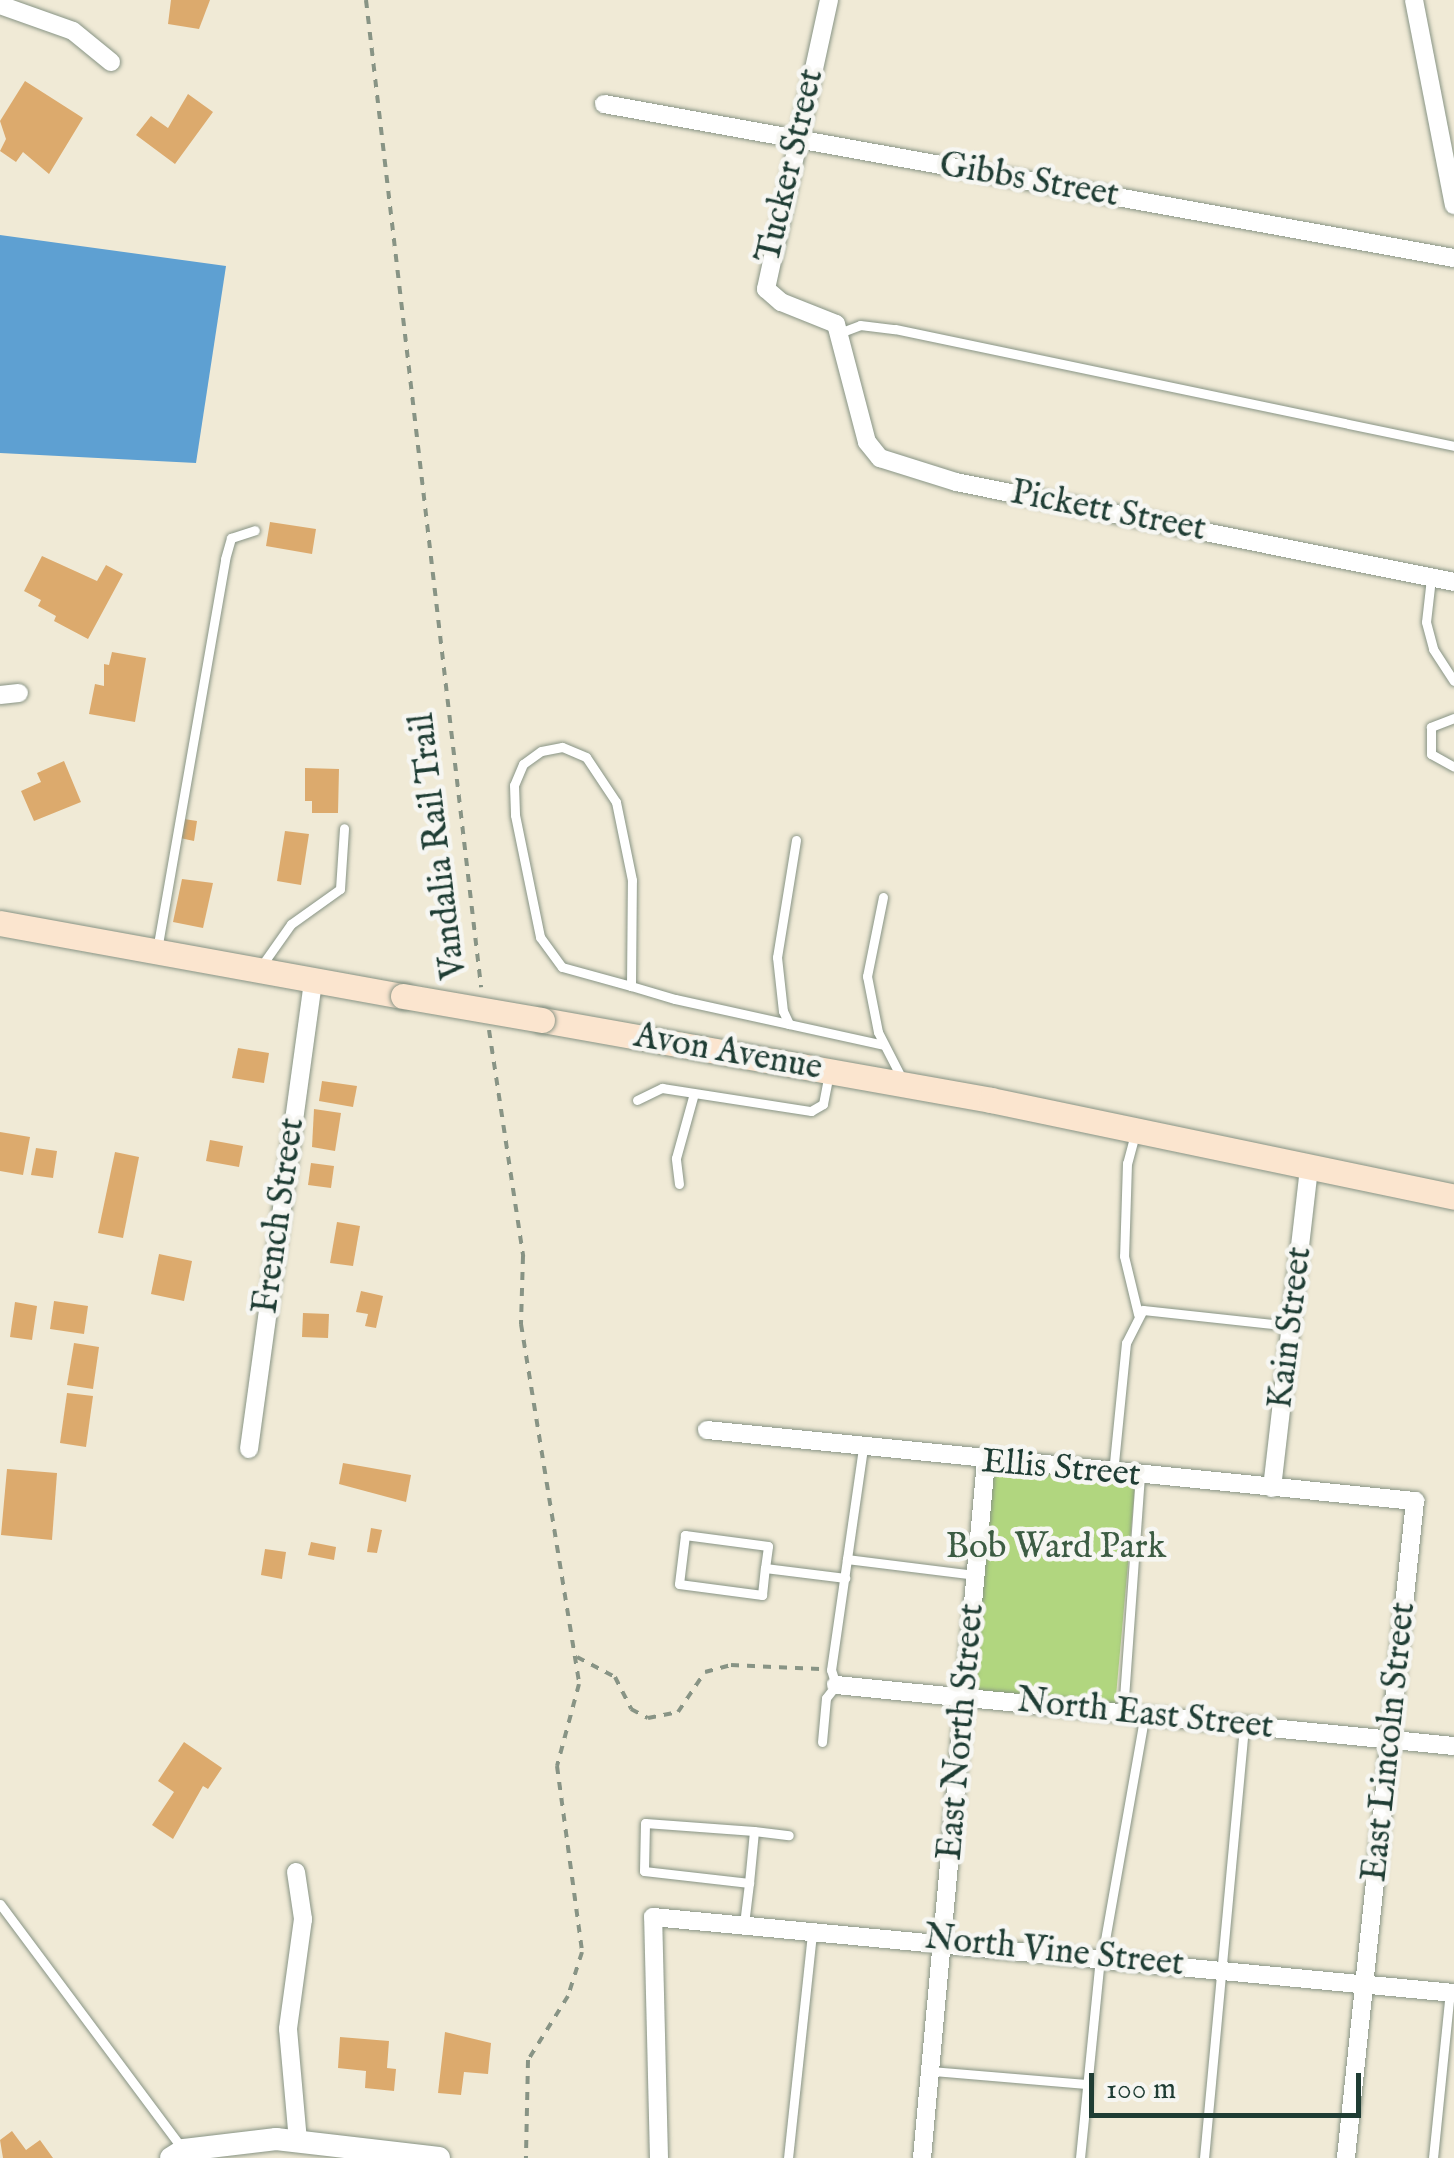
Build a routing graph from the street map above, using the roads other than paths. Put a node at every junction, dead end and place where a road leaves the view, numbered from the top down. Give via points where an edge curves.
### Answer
1 (830, 0) edge
2 (1414, 0) edge
3 (0, 5) edge
4 (110, 62) dead end
5 (604, 104) dead end
6 (796, 137) junction
7 (1454, 206) edge
8 (1454, 258) edge
9 (843, 340) junction
10 (1454, 446) edge
11 (255, 530) dead end
12 (1432, 578) junction
13 (1454, 582) edge
14 (1454, 681) edge
15 (1454, 718) edge
16 (1454, 767) edge
17 (344, 828) dead end
18 (796, 840) dead end
19 (883, 897) dead end
20 (0, 922) edge
21 (157, 952) junction
22 (258, 972) junction
23 (313, 982) junction
24 (630, 986) junction
25 (789, 1024) junction
26 (884, 1045) junction
27 (829, 1071) junction
28 (907, 1085) junction
29 (694, 1093) junction
30 (637, 1100) dead end
31 (1136, 1131) junction
32 (1310, 1168) junction
33 (679, 1184) dead end
34 (1454, 1198) edge
35 (1138, 1314) junction
36 (1291, 1326) junction
37 (707, 1430) dead end
38 (863, 1448) junction
39 (248, 1449) dead end
40 (986, 1462) junction
41 (1112, 1474) junction
42 (1140, 1476) junction
43 (1272, 1488) junction
44 (1415, 1501) joint
45 (846, 1559) junction
46 (766, 1568) junction
47 (976, 1575) junction
48 (845, 1578) junction
49 (834, 1678) junction
50 (965, 1696) junction
51 (1123, 1712) junction
52 (1145, 1714) junction
53 (1244, 1726) junction
54 (1390, 1741) junction
55 (822, 1742) dead end
56 (1454, 1746) edge
57 (754, 1831) junction
58 (789, 1835) dead end
59 (296, 1872) dead end
60 (749, 1883) junction
61 (0, 1904) edge
62 (744, 1924) junction
63 (813, 1928) junction
64 (944, 1942) junction
65 (1101, 1957) junction
66 (1222, 1969) junction
67 (1364, 1984) junction
68 (1452, 1993) edge
69 (932, 2070) junction
70 (1087, 2084) junction
71 (298, 2142) junction
72 (177, 2154) edge
73 (439, 2158) edge
74 (659, 2158) edge
75 (788, 2158) edge
76 (922, 2158) edge
77 (1080, 2158) edge
78 (1204, 2158) edge
79 (1346, 2158) edge
80 (1433, 2158) edge

1 - 6 street, Tucker Street
2 - 7 street
3 - 4 street via 73,31
5 - 6 street, Gibbs Street
6 - 8 street, Gibbs Street
6 - 9 street, Tucker Street via 766,289 836,324
9 - 10 lane via 860,324 896,329
9 - 12 street, Pickett Street via 867,442 880,458 956,482
11 - 21 lane via 231,538 224,559
12 - 13 street, Pickett Street
12 - 14 lane via 1426,622 1433,649
15 - 16 lane via 1431,727 1431,754
17 - 22 lane via 340,889 292,924
18 - 25 lane via 777,956 776,984
19 - 26 lane via 867,976
20 - 21 main road, Avon Avenue
21 - 22 main road, Avon Avenue
22 - 23 main road, Avon Avenue
23 - 27 main road, Avon Avenue, bridge
23 - 39 street, French Street
24 - 24 lane via 562,967 540,937 514,785 540,751 562,747 586,757 616,802 632,880
24 - 25 lane
25 - 26 lane
26 - 28 lane
27 - 28 main road, Avon Avenue
27 - 29 lane via 823,1104 811,1111
28 - 31 main road, Avon Avenue
29 - 30 lane via 662,1088
29 - 33 lane via 676,1158
31 - 32 main road, Avon Avenue
31 - 35 lane via 1124,1242
32 - 34 main road, Avon Avenue
32 - 36 street, Kain Street
35 - 36 lane
35 - 41 lane via 1126,1344
36 - 43 street, Kain Street
37 - 38 street, Ellis Street
38 - 40 street, Ellis Street
38 - 45 lane
40 - 41 street, Ellis Street
40 - 47 street, East North Street
41 - 42 street, Ellis Street
42 - 43 street, Ellis Street
42 - 51 lane
43 - 44 street, Ellis Street
44 - 54 street, East Lincoln Street
45 - 47 lane
45 - 48 lane
46 - 46 lane via 762,1594 679,1584 684,1534 768,1546
46 - 48 lane
47 - 50 street, East North Street
48 - 49 lane
49 - 50 street, North East Street
49 - 55 lane
50 - 51 street, North East Street
50 - 64 street, East North Street
51 - 52 street, North East Street
52 - 53 street, North East Street
52 - 65 lane
53 - 54 street, North East Street
53 - 66 lane
54 - 56 street, North East Street
54 - 67 street, East Lincoln Street
57 - 58 lane
57 - 60 lane
57 - 60 lane via 646,1823 640,1853 644,1871 655,1876
59 - 71 street via 303,1919 288,2029
60 - 62 lane
61 - 72 lane
62 - 63 street, North Vine Street
62 - 74 street, North Vine Street via 653,1917
63 - 64 street, North Vine Street
63 - 75 lane
64 - 65 street, North Vine Street
64 - 69 street, East North Street
65 - 66 street, North Vine Street
65 - 70 lane
66 - 67 street, North Vine Street
66 - 78 lane
67 - 68 street, North Vine Street
67 - 79 street, East Lincoln Street
68 - 80 lane
69 - 70 lane
69 - 76 street, East North Street
70 - 77 lane
71 - 72 street via 242,2140
71 - 73 street

